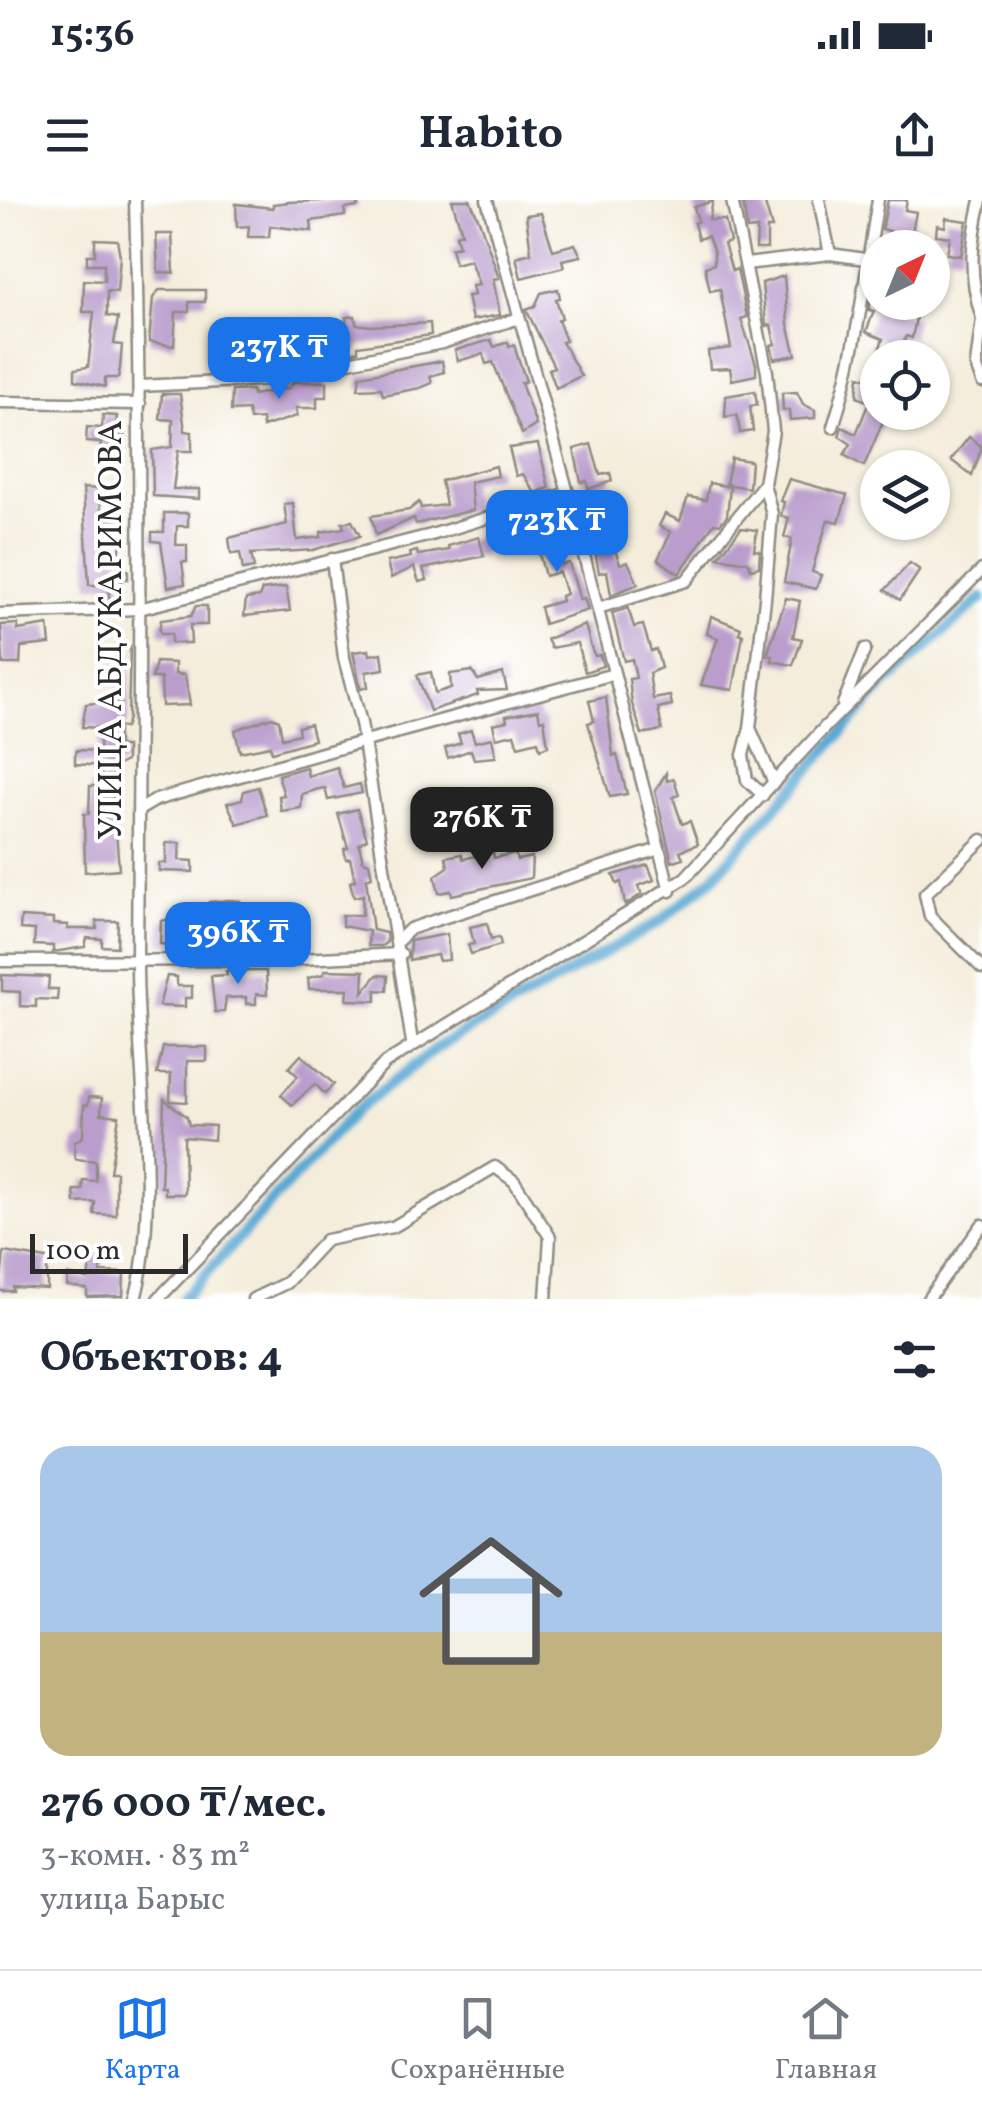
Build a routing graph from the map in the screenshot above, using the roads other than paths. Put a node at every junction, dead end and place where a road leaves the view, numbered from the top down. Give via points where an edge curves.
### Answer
1 (135, 200) edge
2 (488, 200) edge
3 (732, 200) edge
4 (819, 200) edge
5 (878, 200) edge
6 (981, 200) edge
7 (871, 230) edge
8 (830, 254) junction
9 (860, 258) edge
10 (746, 264) junction
11 (860, 315) edge
12 (519, 318) junction
13 (982, 319) edge
14 (982, 382) edge
15 (140, 386) junction
16 (0, 402) edge
17 (140, 404) junction
18 (833, 427) dead end
19 (764, 484) junction
20 (568, 493) junction
21 (332, 559) junction
22 (982, 570) edge
23 (139, 608) junction
24 (598, 608) junction
25 (0, 614) edge
26 (864, 649) dead end
27 (614, 674) junction
28 (838, 714) junction
29 (750, 728) junction
30 (363, 741) junction
31 (774, 783) junction
32 (763, 794) junction
33 (139, 810) junction
34 (982, 840) edge
35 (656, 850) junction
36 (670, 891) junction
37 (399, 940) junction
38 (401, 954) junction
39 (137, 960) junction
40 (0, 961) edge
41 (982, 968) edge
42 (412, 1042) junction
43 (982, 1225) edge
44 (135, 1299) edge
45 (158, 1299) edge
46 (253, 1299) edge
47 (546, 1299) edge
48 (928, 1299) edge

1 - 15 street, УЛИЦА АБДУКАРИМОВА
2 - 12 street
3 - 10 street
4 - 8 street
5 - 7 street
6 - 13 street via 970,248
8 - 9 street
8 - 10 street
10 - 19 street via 772,430
11 - 18 street
12 - 15 street via 442,343 260,380
12 - 20 street
13 - 14 street via 976,365
15 - 17 street, УЛИЦА АБДУКАРИМОВА
16 - 17 street
17 - 23 street, УЛИЦА АБДУКАРИМОВА
19 - 24 street via 686,582
19 - 29 street via 772,514
20 - 21 street
20 - 24 street
21 - 23 street
21 - 30 street
22 - 28 street
23 - 25 street
23 - 33 street, УЛИЦА АБДУКАРИМОВА
24 - 27 street
26 - 28 street
27 - 30 street
27 - 35 street
28 - 31 street
29 - 31 street
29 - 32 street via 743,770
30 - 33 street
30 - 37 street
31 - 32 street
32 - 36 street
33 - 39 street, УЛИЦА АБДУКАРИМОВА
34 - 41 street via 925,894 930,916
35 - 36 street
35 - 37 street via 436,920
36 - 42 street
37 - 38 street
38 - 39 street
38 - 42 street
39 - 40 street
39 - 44 street, УЛИЦА АБДУКАРИМОВА via 144,1220
42 - 45 street via 344,1103
43 - 48 street
46 - 47 street via 286,1283 326,1240 393,1228 495,1168 514,1180 550,1237

